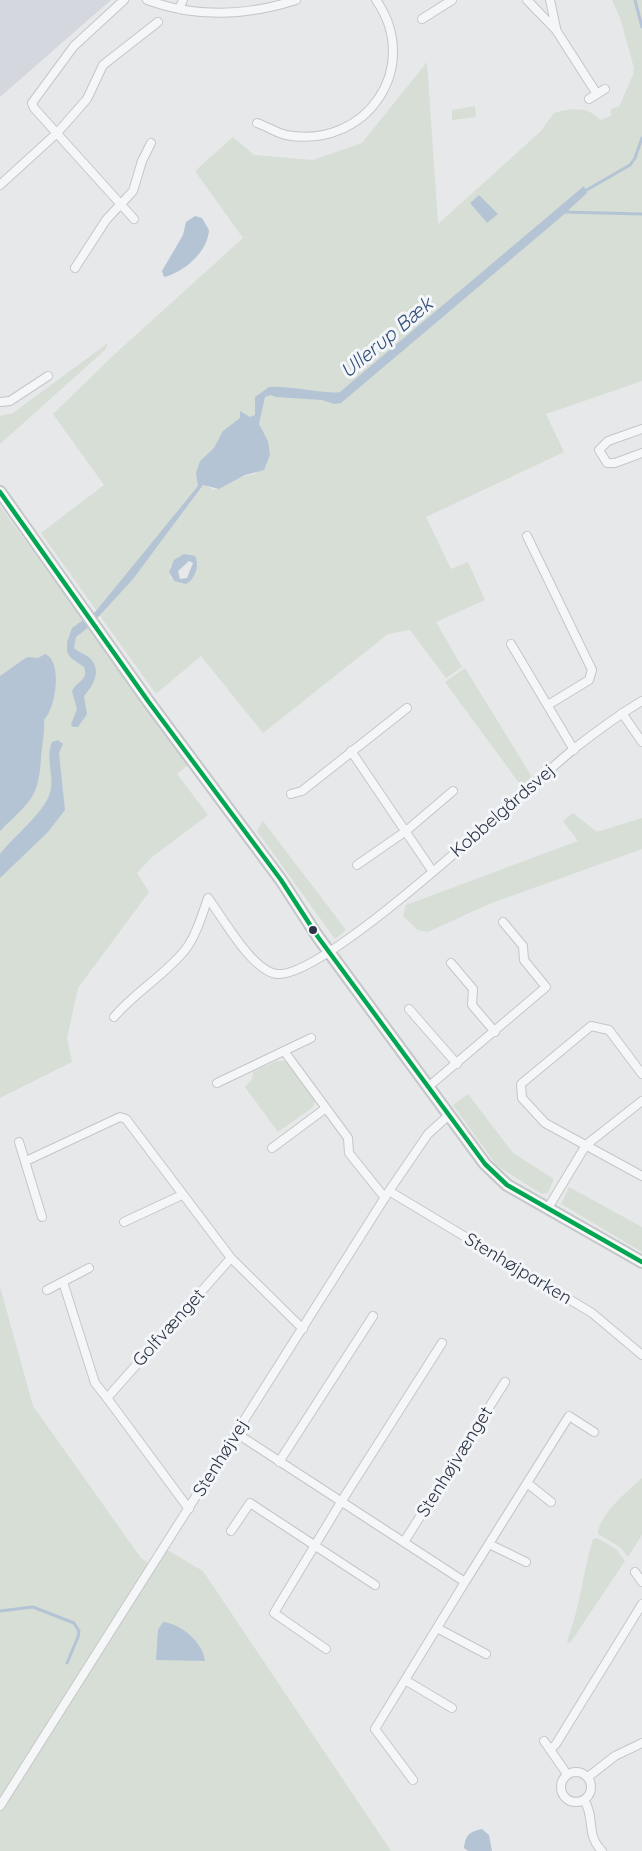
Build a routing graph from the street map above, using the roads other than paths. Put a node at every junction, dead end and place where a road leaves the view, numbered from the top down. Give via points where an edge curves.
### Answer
1 (124, 0) edge
2 (147, 0) edge
3 (183, 0) edge
4 (296, 0) edge
5 (376, 0) edge
6 (452, 0) edge
7 (527, 0) edge
8 (550, 0) edge
9 (179, 9) junction
10 (422, 19) dead end
11 (158, 22) dead end
12 (556, 30) junction
13 (605, 89) dead end
14 (257, 123) dead end
15 (57, 133) junction
16 (151, 143) dead end
17 (0, 185) edge
18 (122, 205) junction
19 (134, 219) dead end
20 (75, 268) dead end
21 (48, 376) dead end
22 (0, 402) edge
23 (642, 429) edge
24 (642, 453) edge
25 (0, 492) edge
26 (527, 536) dead end
27 (511, 644) dead end
28 (642, 701) edge
29 (548, 705) junction
30 (407, 708) dead end
31 (622, 713) junction
32 (642, 742) edge
33 (574, 750) junction
34 (351, 752) junction
35 (453, 791) dead end
36 (291, 794) dead end
37 (406, 831) junction
38 (357, 865) dead end
39 (433, 872) junction
40 (503, 922) dead end
41 (329, 952) junction
42 (451, 963) dead end
43 (409, 1009) dead end
44 (114, 1017) dead end
45 (495, 1032) junction
46 (311, 1038) dead end
47 (284, 1051) junction
48 (457, 1064) junction
49 (642, 1074) edge
50 (217, 1083) dead end
51 (428, 1087) junction
52 (642, 1101) edge
53 (326, 1108) junction
54 (449, 1115) junction
55 (19, 1142) dead end
56 (586, 1145) junction
57 (272, 1148) dead end
58 (26, 1161) junction
59 (642, 1176) edge
60 (183, 1195) junction
61 (387, 1195) junction
62 (548, 1209) junction
63 (42, 1217) dead end
64 (124, 1222) dead end
65 (231, 1258) junction
66 (642, 1262) edge
67 (89, 1268) dead end
68 (63, 1282) junction
69 (47, 1290) dead end
70 (373, 1316) dead end
71 (303, 1329) junction
72 (442, 1342) dead end
73 (642, 1355) edge
74 (505, 1382) dead end
75 (106, 1398) junction
76 (594, 1432) dead end
77 (236, 1433) junction
78 (279, 1462) junction
79 (527, 1483) junction
80 (341, 1502) junction
81 (551, 1502) dead end
82 (189, 1509) junction
83 (231, 1531) dead end
84 (404, 1542) junction
85 (489, 1544) junction
86 (315, 1546) junction
87 (526, 1562) dead end
88 (635, 1572) dead end
89 (465, 1582) junction
90 (642, 1582) edge
91 (375, 1585) dead end
92 (642, 1604) edge
93 (437, 1628) junction
94 (326, 1649) dead end
95 (486, 1654) dead end
96 (405, 1680) junction
97 (452, 1708) dead end
98 (544, 1741) dead end
99 (642, 1743) edge
100 (550, 1750) junction
101 (567, 1774) junction
102 (588, 1777) junction
103 (413, 1780) dead end
104 (584, 1800) junction
105 (0, 1806) edge
106 (602, 1851) edge

1 - 15 street via 74,46 34,98 34,108
2 - 9 street
3 - 9 street
4 - 9 street via 256,11
5 - 14 street via 393,43 390,81 372,110 346,128 316,135 286,135
6 - 10 street
7 - 12 street
8 - 12 street
11 - 15 street via 103,65 87,99
12 - 13 street via 593,96
15 - 17 street
15 - 18 street
16 - 18 street via 134,192
18 - 19 street
18 - 20 street via 106,220
21 - 22 street via 10,401
23 - 24 street via 608,441 599,450 607,463
25 - 41 street
26 - 29 street via 592,670 589,680
27 - 29 street
28 - 31 street, Kobbelgårdsvej
29 - 33 street
30 - 34 street
31 - 32 street
31 - 33 street, Kobbelgårdsvej
33 - 39 street, Kobbelgårdsvej
34 - 36 street via 302,791
34 - 37 street, Kobbelgårdsvej
35 - 37 street
37 - 38 street
37 - 39 street, Kobbelgårdsvej
39 - 41 street, Kobbelgårdsvej
40 - 45 street via 523,946 524,960 546,987
41 - 44 street, Kobbelgårdsvej via 291,973 276,974 254,961 208,898 187,947
41 - 51 street
42 - 45 street via 473,989 472,1005
43 - 48 street
45 - 48 street
46 - 47 street
47 - 50 street
47 - 53 street
48 - 51 street
49 - 56 street via 609,1030 591,1026 521,1084 522,1098 537,1116
51 - 54 street
52 - 56 street
53 - 57 street
53 - 61 street via 348,1138 349,1153
54 - 61 street, Stenhøjvej via 428,1134
54 - 62 street via 492,1173
55 - 58 street
56 - 59 street
56 - 62 street
58 - 60 street via 120,1117 126,1119
58 - 63 street
60 - 64 street
60 - 65 street
61 - 71 street, Stenhøjvej
61 - 73 street, Stenhøjparken via 592,1313
62 - 66 street
65 - 71 street
65 - 75 street, Golfvænget
67 - 68 street
68 - 69 street
68 - 75 street via 95,1383
70 - 78 street
71 - 77 street, Stenhøjvej
72 - 80 street
74 - 84 street, Stenhøjvænget
75 - 82 street
76 - 79 street via 569,1416
77 - 78 street
77 - 82 street, Stenhøjvej
78 - 80 street
79 - 81 street
79 - 85 street
80 - 84 street
80 - 86 street
82 - 105 street, Stenhøjvej
83 - 86 street via 250,1503
84 - 89 street
85 - 87 street
85 - 89 street
86 - 91 street
86 - 94 street via 274,1613
88 - 90 street
89 - 93 street
92 - 100 street
93 - 95 street
93 - 96 street
96 - 97 street
96 - 103 street via 375,1729
98 - 100 street
99 - 102 street via 615,1756
100 - 101 street
101 - 102 street via 579,1772
101 - 104 street via 560,1785 563,1796 573,1802
102 - 104 street via 591,1792
104 - 106 street via 590,1810 590,1834

